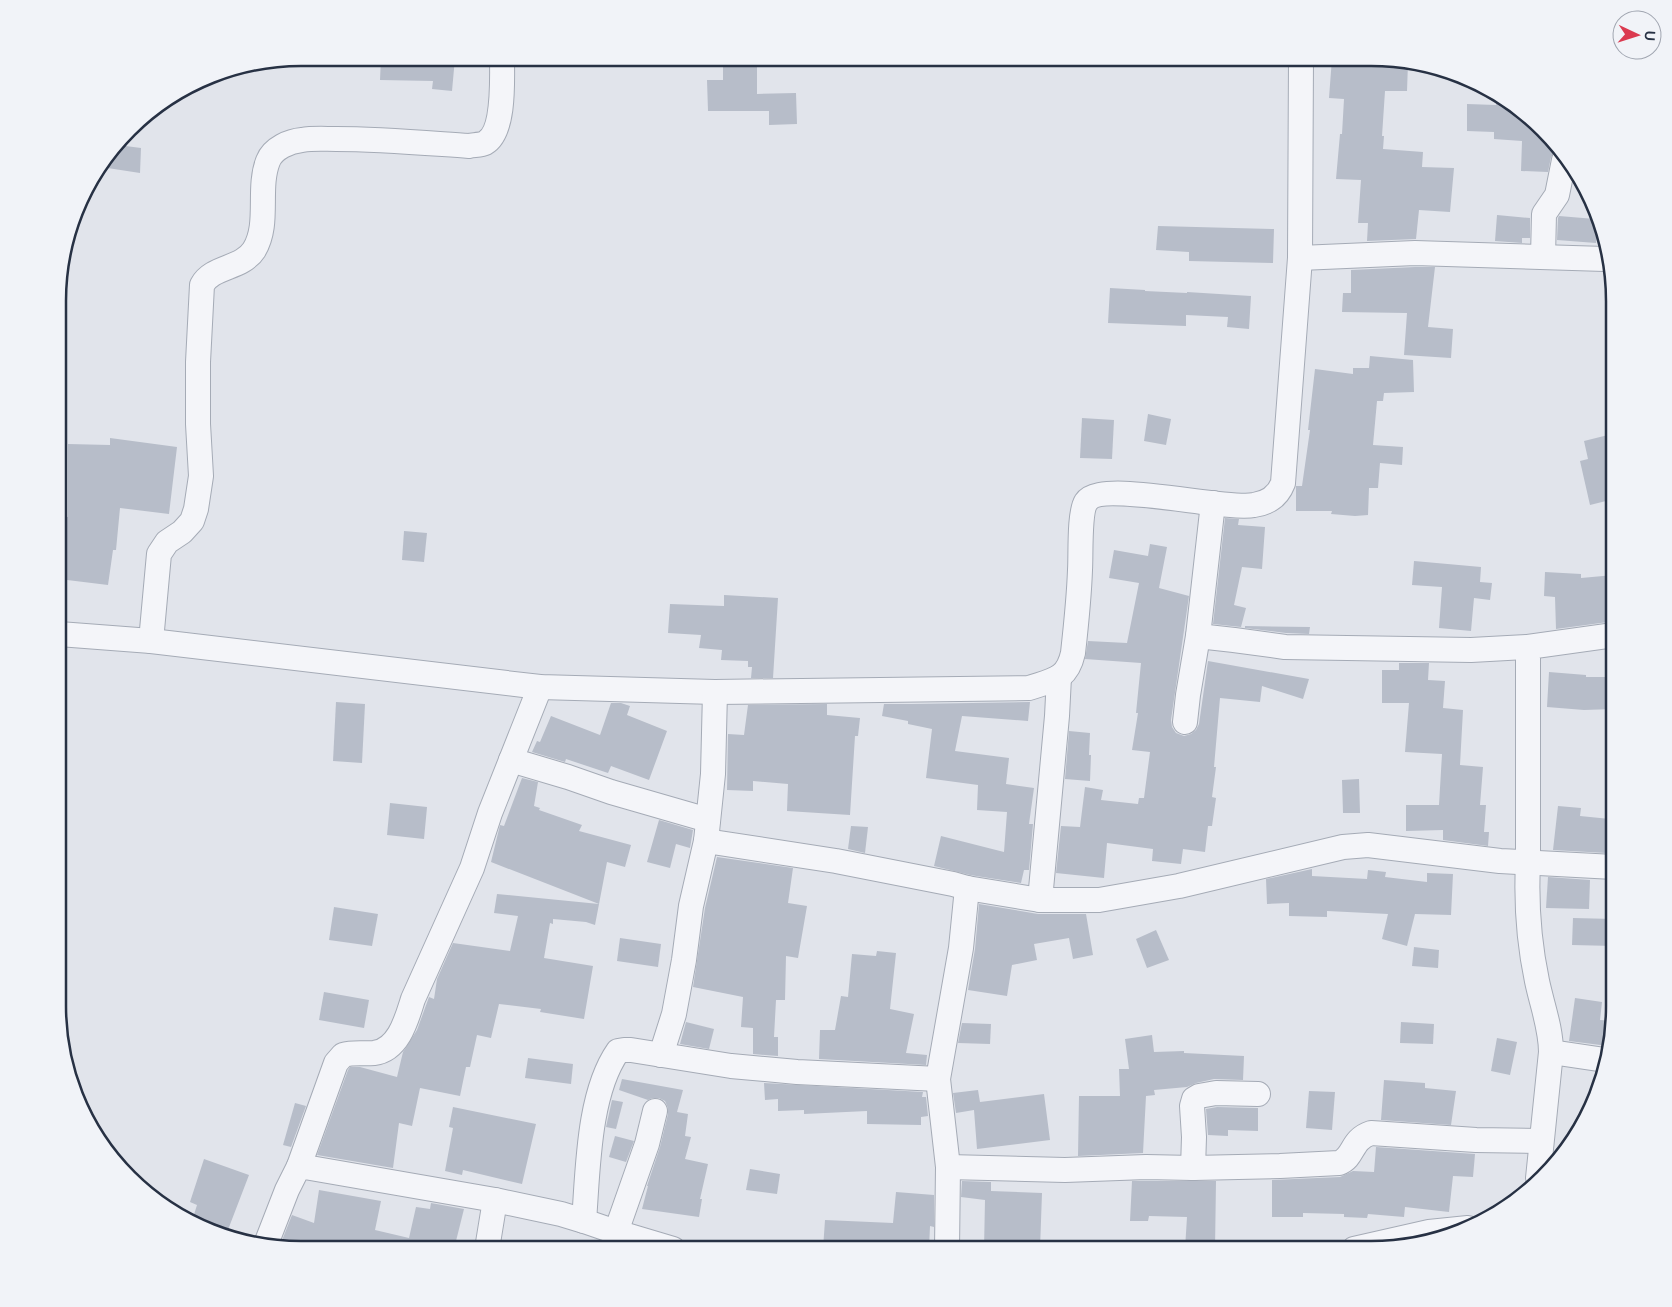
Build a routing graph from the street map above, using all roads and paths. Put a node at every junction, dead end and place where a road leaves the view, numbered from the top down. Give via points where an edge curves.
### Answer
1 (502, 66) edge
2 (1301, 66) edge
3 (1563, 166) edge
4 (1543, 257) junction
5 (1300, 258) junction
6 (1602, 258) edge
7 (1213, 503) junction
8 (66, 635) edge
9 (1198, 636) junction
10 (1606, 637) edge
11 (151, 641) junction
12 (1528, 647) junction
13 (1059, 677) junction
14 (540, 687) junction
15 (715, 692) junction
16 (1185, 722) dead end
17 (511, 760) junction
18 (707, 831) junction
19 (1528, 863) junction
20 (1606, 867) edge
21 (967, 888) junction
22 (1040, 900) junction
23 (1551, 1052) junction
24 (661, 1055) junction
25 (1600, 1059) edge
26 (938, 1079) junction
27 (1258, 1094) dead end
28 (655, 1111) dead end
29 (1541, 1141) junction
30 (299, 1166) junction
31 (948, 1166) junction
32 (1193, 1168) junction
33 (1539, 1170) edge
34 (495, 1200) junction
35 (584, 1220) junction
36 (1437, 1231) edge
37 (616, 1232) junction
38 (268, 1239) edge
39 (1399, 1239) edge
40 (488, 1241) edge
41 (646, 1241) edge
42 (947, 1241) edge

1 - 11 street via 500,116 493,135 484,143 469,146 361,139 302,140 286,144 269,158 259,238 253,251 244,260 211,275 202,286 198,362 201,476 192,521 167,542 159,554
2 - 5 street
3 - 4 street via 1557,195 1544,214
4 - 5 street via 1415,253
4 - 6 street
5 - 7 street via 1283,484 1276,495 1252,506
7 - 9 street
7 - 13 street via 1139,494 1108,494 1093,496 1086,501 1073,653 1070,666
8 - 11 street
9 - 12 street via 1285,647 1471,650
9 - 16 street
10 - 12 street
11 - 14 street
12 - 19 street
13 - 15 street via 1029,688
13 - 22 street
14 - 15 street
14 - 17 street
15 - 18 street via 713,774
17 - 18 street via 611,792
17 - 30 street via 472,868 402,1027 391,1045 383,1050 343,1055 336,1063
18 - 21 street
18 - 24 street via 674,1014
19 - 20 street
19 - 22 street via 1368,845 1343,846 1129,895 1100,900
19 - 23 street via 1527,896 1532,949
21 - 22 street
21 - 26 street via 961,948
23 - 25 street
23 - 29 street
24 - 26 street via 797,1072
24 - 35 street via 624,1050 618,1051 613,1060 600,1088
26 - 31 street
27 - 32 street via 1216,1093 1194,1099
28 - 37 street via 647,1144
29 - 32 street via 1371,1134 1360,1139 1348,1157 1339,1162
29 - 33 street
30 - 34 street
30 - 38 street
31 - 32 street via 1065,1170
31 - 42 street
34 - 35 street
34 - 40 street
35 - 37 street
36 - 39 street
37 - 41 street

